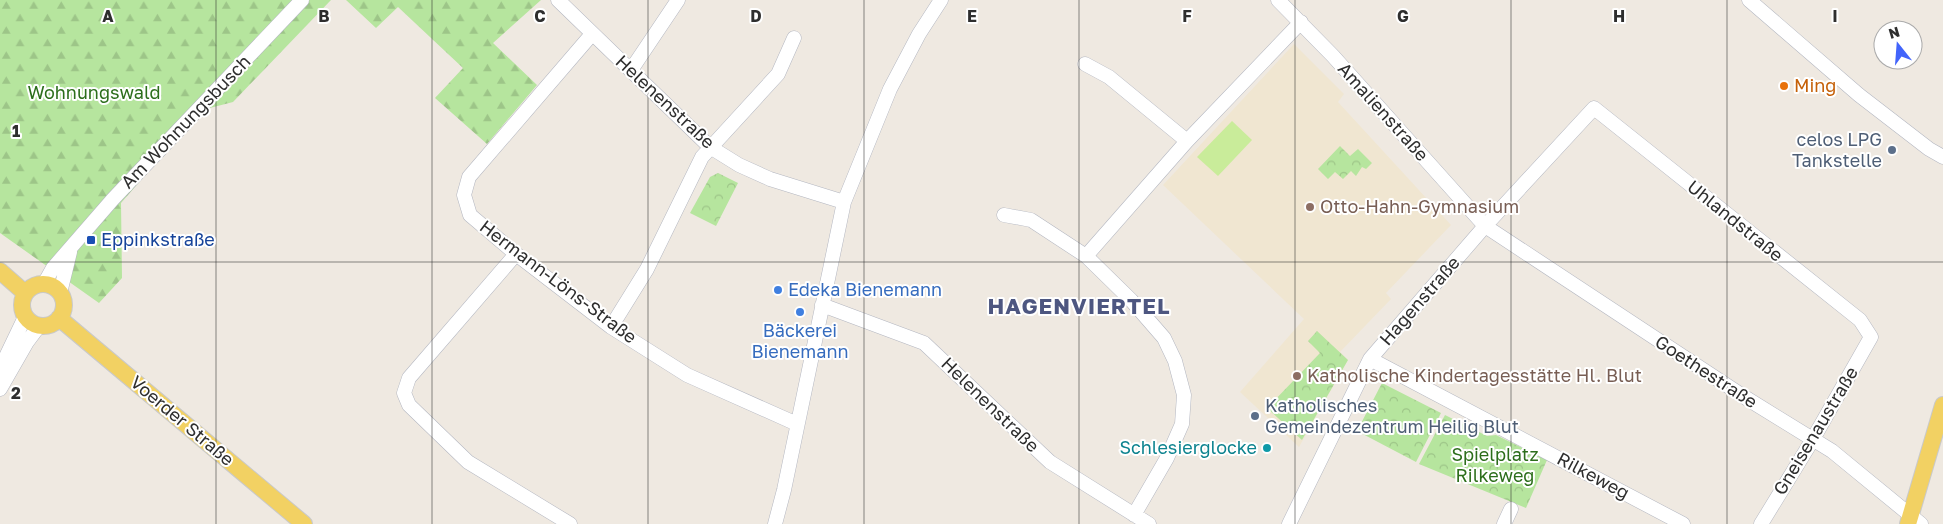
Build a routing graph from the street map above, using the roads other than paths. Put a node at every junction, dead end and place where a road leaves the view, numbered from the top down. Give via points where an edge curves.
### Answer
1 (302, 0) edge
2 (558, 0) edge
3 (678, 0) edge
4 (941, 0) edge
5 (1278, 0) edge
6 (1749, 0) edge
7 (1301, 22) junction
8 (592, 34) junction
9 (794, 38) dead end
10 (1085, 64) dead end
11 (631, 70) junction
12 (1594, 108) joint
13 (1187, 141) junction
14 (710, 147) junction
15 (1943, 157) edge
16 (844, 202) junction
17 (1004, 215) dead end
18 (1485, 226) junction
19 (72, 246) junction
20 (516, 254) junction
21 (1086, 256) junction
22 (5, 275) edge
23 (44, 284) junction
24 (25, 293) junction
25 (60, 293) junction
26 (822, 305) junction
27 (25, 317) junction
28 (59, 318) junction
29 (39, 326) junction
30 (611, 327) junction
31 (1871, 337) joint
32 (1370, 359) junction
33 (0, 380) edge
34 (0, 389) edge
35 (1943, 405) edge
36 (797, 424) junction
37 (1813, 439) junction
38 (1511, 509) dead end
39 (1134, 515) junction
40 (1913, 521) edge
41 (304, 524) edge
42 (570, 524) edge
43 (775, 524) edge
44 (1149, 524) edge
45 (1289, 524) edge
46 (1504, 524) edge
47 (1683, 524) edge
48 (1761, 524) edge

1 - 19 street, Am Wohnungsbusch
2 - 8 street, Helenenstraße
3 - 11 street
4 - 16 street via 890,89
5 - 7 street, Amalienstraße
6 - 15 street via 1859,95
7 - 13 street
7 - 18 street, Amalienstraße
8 - 11 street, Helenenstraße
8 - 20 street, Hermann-Löns-Straße via 469,178 464,195 470,215
9 - 14 street via 778,74
10 - 13 street via 1109,77
11 - 14 street, Helenenstraße
12 - 18 street, Hagenstraße
12 - 31 street, Uhlandstraße via 1860,320
13 - 21 street
14 - 16 street, Helenenstraße via 770,179
14 - 30 street via 702,157 647,269
16 - 26 street
17 - 21 street via 1031,220
18 - 32 street, Hagenstraße
18 - 37 street, Goethestraße
19 - 23 street, Am Wohnungsbusch
19 - 25 street, Am Wohnungsbusch
20 - 30 street, Hermann-Löns-Straße
20 - 42 street via 409,378 404,393 409,405 468,462
21 - 39 street via 1164,338 1175,360 1184,394 1182,424 1167,458
22 - 24 main road
23 - 24 main road via 33,286
23 - 25 main road
24 - 27 main road via 21,305
25 - 28 main road via 64,306
26 - 36 street
26 - 39 street, Helenenstraße via 924,343 1050,462
27 - 29 main road
27 - 33 street via 2,365
28 - 29 main road via 50,325
28 - 41 main road, Voerder Straße
29 - 34 street
30 - 36 street, Hermann-Löns-Straße via 687,375
31 - 37 street, Gneisenaustraße
32 - 45 street, Hagenstraße
32 - 47 street, Rilkeweg
35 - 40 main road
36 - 43 street
37 - 40 street, Goethestraße via 1832,451
37 - 48 street, Gneisenaustraße
38 - 46 street
39 - 44 street, Helenenstraße

